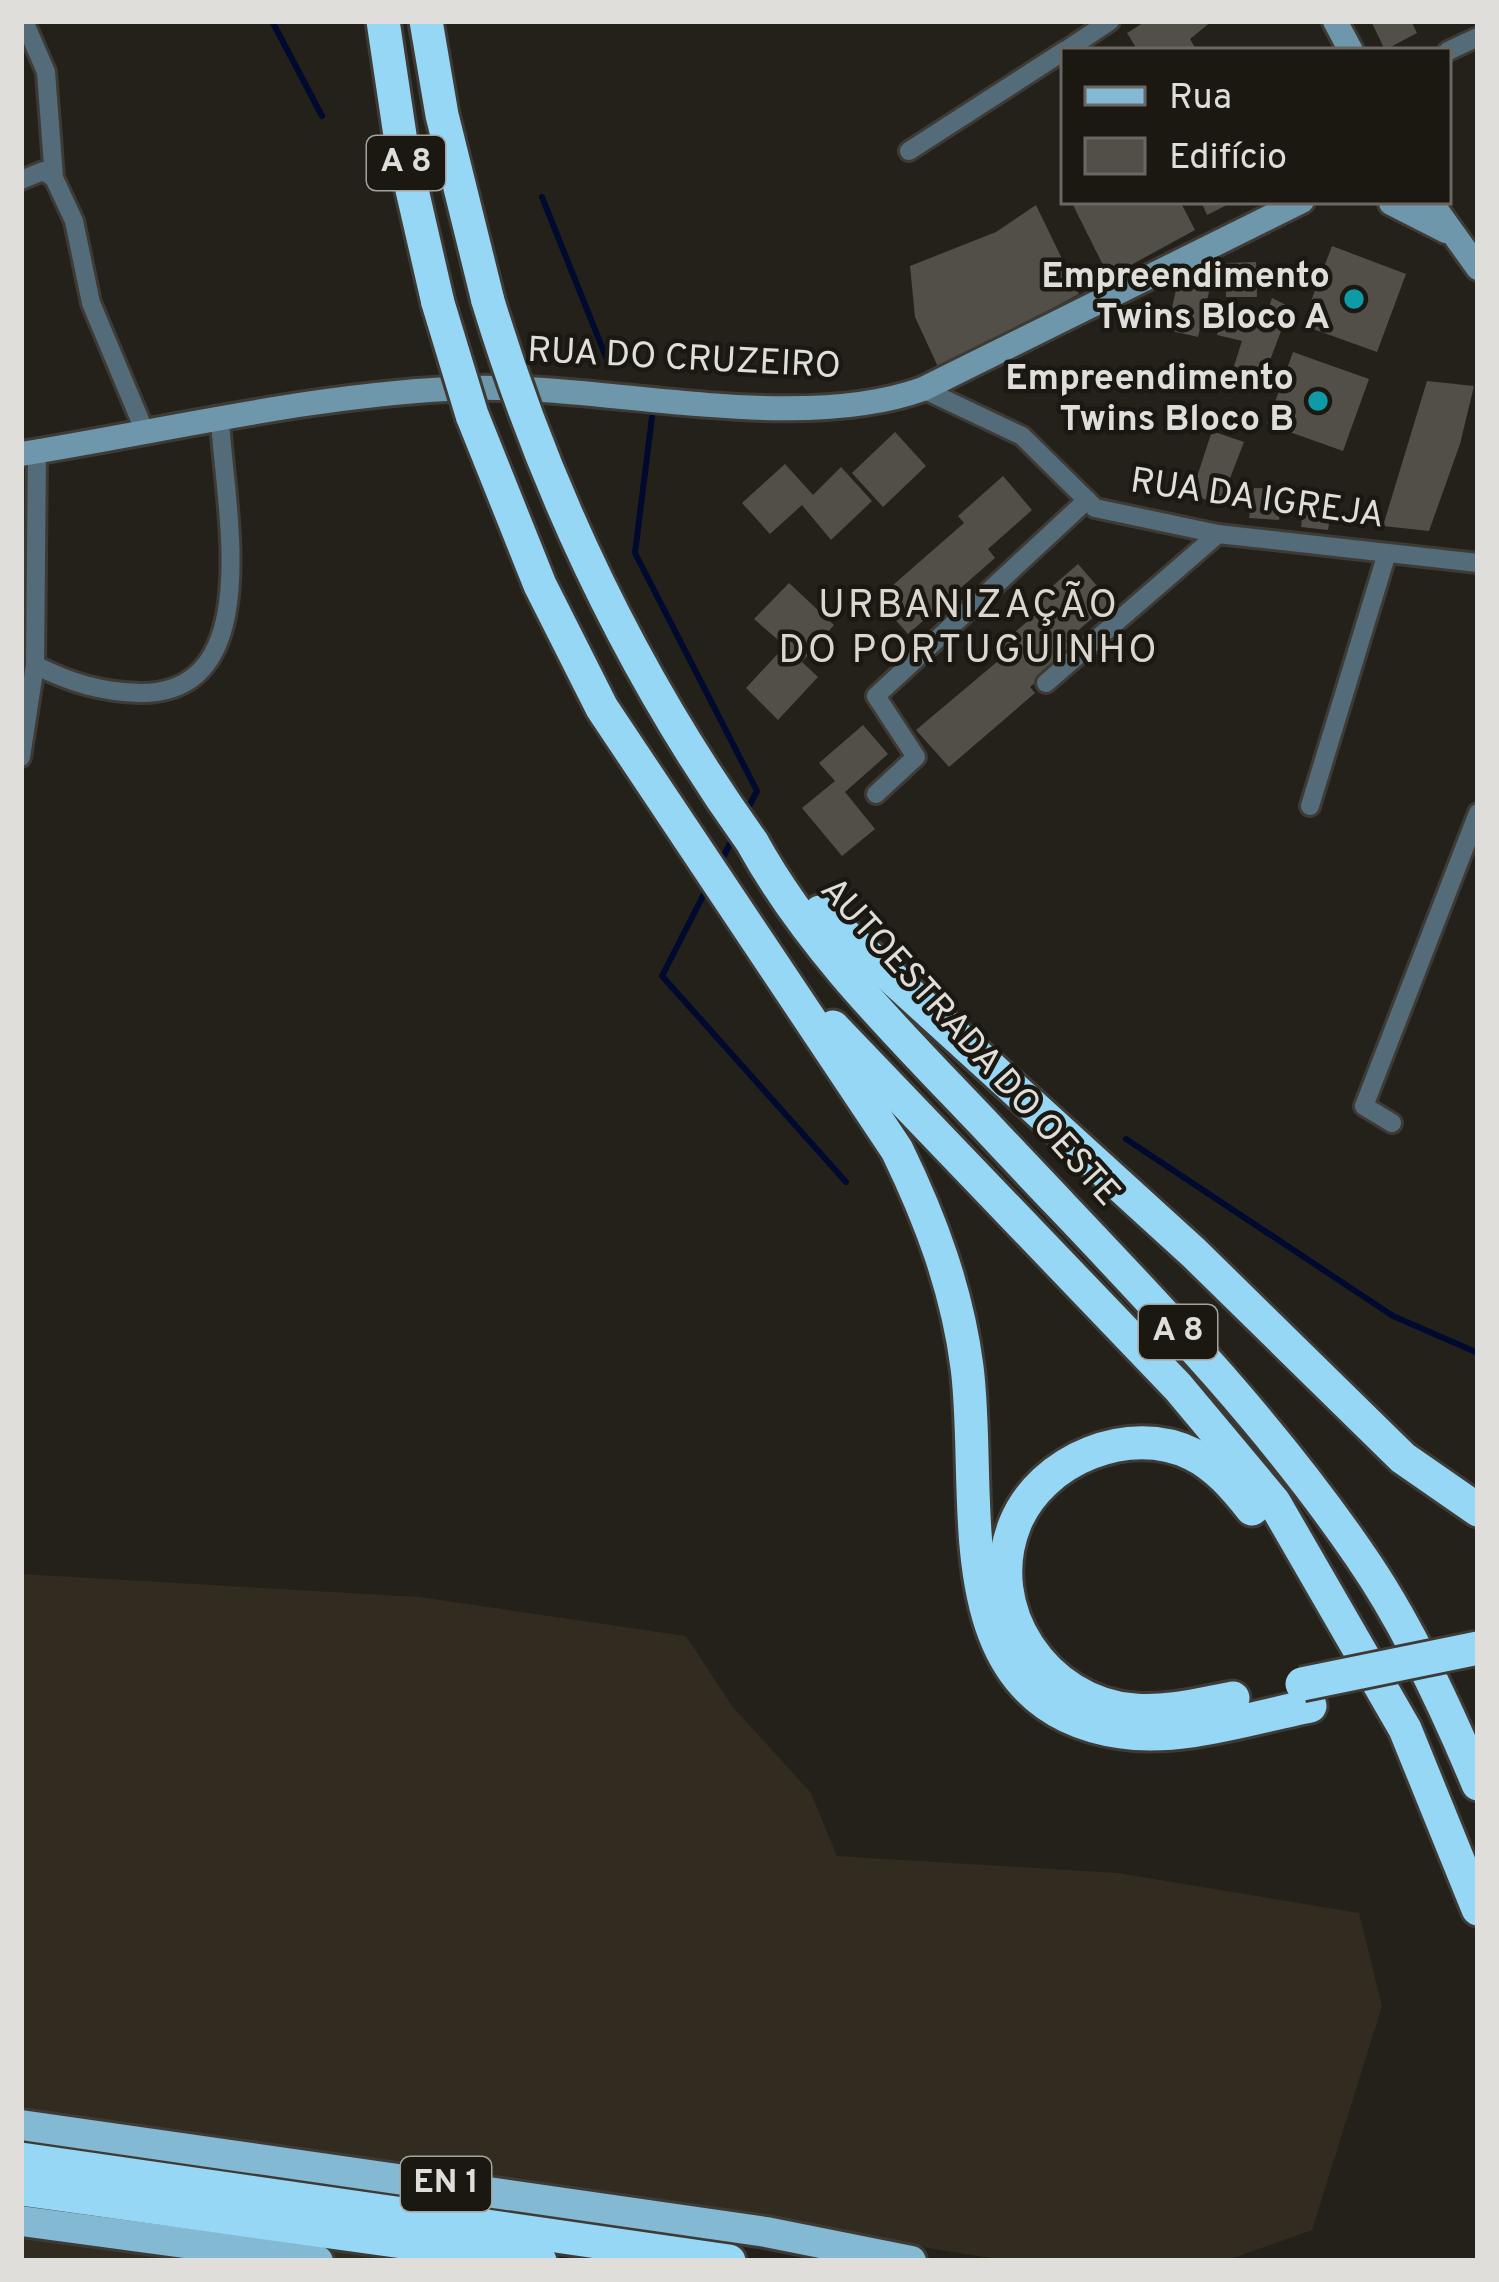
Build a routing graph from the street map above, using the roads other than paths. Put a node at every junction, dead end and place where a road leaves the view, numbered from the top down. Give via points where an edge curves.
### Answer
1 (24, 21) edge
2 (383, 21) edge
3 (426, 21) edge
4 (1110, 21) edge
5 (1335, 21) edge
6 (1069, 48) edge
7 (1349, 48) edge
8 (1061, 53) edge
9 (909, 151) dead end
10 (54, 178) junction
11 (21, 180) edge
12 (1296, 204) edge
13 (1392, 204) edge
14 (1432, 204) edge
15 (1448, 232) junction
16 (1478, 268) edge
17 (922, 389) junction
18 (220, 420) junction
19 (145, 432) junction
20 (29, 453) edge
21 (1087, 500) junction
22 (1217, 535) junction
23 (1388, 553) junction
24 (1478, 563) edge
25 (35, 665) junction
26 (1046, 683) dead end
27 (21, 757) edge
28 (876, 794) dead end
29 (1310, 806) dead end
30 (1478, 813) edge
31 (818, 924) junction
32 (770, 960) junction
33 (1392, 1123) dead end
34 (1478, 1510) edge
35 (1307, 1556) junction
36 (1478, 1648) edge
37 (1478, 1671) edge
38 (1306, 1695) junction
39 (1478, 1784) edge
40 (1478, 1909) edge
41 (21, 2125) edge
42 (21, 2159) edge
43 (21, 2189) edge
44 (21, 2221) edge
45 (318, 2261) edge
46 (540, 2261) edge
47 (729, 2261) edge
48 (911, 2261) edge

1 - 10 street via 46,72
2 - 32 highway, A 8, bridge via 400,142 438,303 504,500 566,638 639,769
3 - 31 highway, AUTOESTRADA DO OESTE / A 8, bridge via 488,301 524,414 585,558 663,705 752,842
4 - 6 street
5 - 7 street
8 - 9 street
10 - 11 street via 43,171
10 - 19 street via 74,221 104,346
12 - 17 street, RUA DO CRUZEIRO
13 - 15 street
14 - 15 street
15 - 16 street
17 - 18 street, RUA DO CRUZEIRO via 854,404 765,405 454,388
17 - 21 street, RUA DA IGREJA via 1022,436
18 - 19 street, RUA DO CRUZEIRO
18 - 25 street via 230,606 219,650 187,684 164,693 109,692
19 - 20 street, RUA DO CRUZEIRO
20 - 25 street
21 - 22 street, RUA DA IGREJA
21 - 28 street via 876,696 916,757
22 - 23 street, RUA DA IGREJA
22 - 26 street
23 - 24 street, RUA DA IGREJA
23 - 29 street
25 - 27 street
30 - 33 street via 1364,1106
31 - 34 highway via 1194,1253 1403,1458
31 - 39 highway, AUTOESTRADA DO OESTE / A 8 via 1299,1473 1364,1562
32 - 35 highway, A 8 via 1178,1387 1274,1502
32 - 38 highway via 897,1150 939,1248 967,1368 982,1597 1015,1672 1062,1713 1123,1733 1169,1733
35 - 38 highway via 1285,1548 1214,1467 1190,1453 1139,1443 1093,1453 1050,1475 1016,1522 1007,1553 1010,1605 1029,1649 1090,1701 1156,1711
35 - 40 highway, A 8 via 1406,1730
36 - 38 highway, bridge
37 - 38 highway
41 - 48 main road, EN 1 via 766,2232
42 - 47 highway
43 - 46 highway
44 - 45 main road

